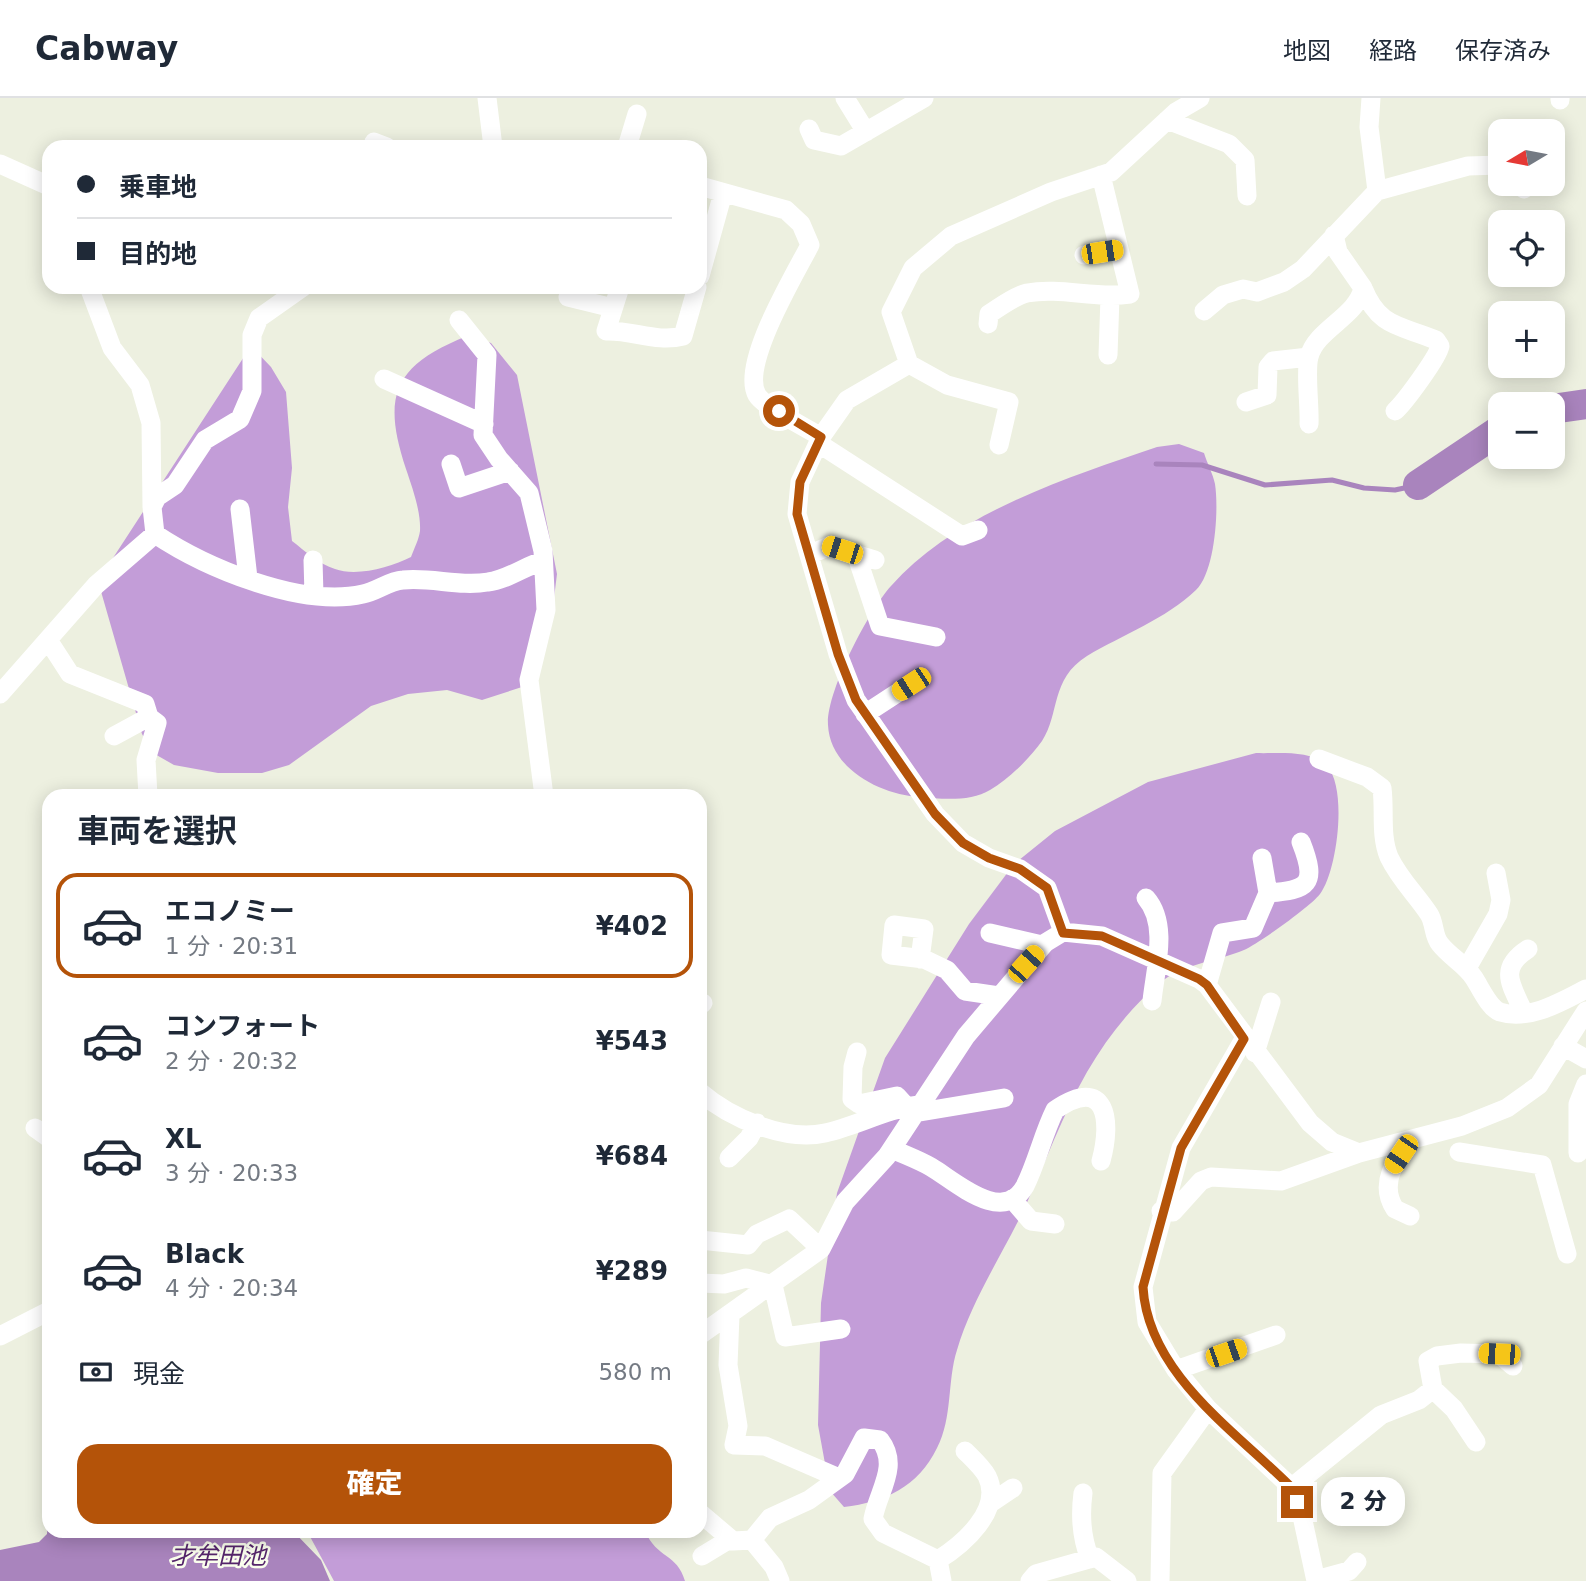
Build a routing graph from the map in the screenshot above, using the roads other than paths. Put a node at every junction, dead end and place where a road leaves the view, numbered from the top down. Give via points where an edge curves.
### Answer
1 (487, 98) edge
2 (845, 98) edge
3 (924, 98) edge
4 (1200, 98) edge
5 (1371, 98) edge
6 (1170, 110) edge
7 (636, 114) dead end
8 (810, 129) dead end
9 (866, 132) junction
10 (492, 140) edge
11 (629, 140) edge
12 (0, 164) edge
13 (1488, 166) edge
14 (1101, 175) junction
15 (42, 183) edge
16 (707, 188) edge
17 (1377, 191) junction
18 (723, 192) junction
19 (1247, 196) dead end
20 (1334, 235) junction
21 (1119, 249) junction
22 (707, 250) edge
23 (1084, 255) dead end
24 (1363, 288) junction
25 (92, 294) edge
26 (293, 294) edge
27 (618, 294) edge
28 (695, 294) edge
29 (568, 297) dead end
30 (1110, 297) junction
31 (613, 308) junction
32 (1204, 311) dead end
33 (459, 320) dead end
34 (988, 324) dead end
35 (1108, 355) dead end
36 (1309, 357) junction
37 (909, 365) junction
38 (384, 380) dead end
39 (1246, 402) dead end
40 (1395, 411) dead end
41 (484, 424) junction
42 (1309, 424) dead end
43 (820, 440) junction
44 (999, 445) dead end
45 (451, 464) dead end
46 (510, 471) junction
47 (152, 507) junction
48 (240, 509) dead end
49 (978, 530) dead end
50 (155, 534) junction
51 (808, 555) junction
52 (313, 560) dead end
53 (543, 561) junction
54 (248, 578) junction
55 (314, 595) junction
56 (936, 637) dead end
57 (48, 640) junction
58 (911, 684) dead end
59 (0, 694) edge
60 (865, 714) junction
61 (149, 717) junction
62 (114, 736) dead end
63 (1320, 759) dead end
64 (148, 789) edge
65 (543, 789) edge
66 (1301, 842) dead end
67 (1262, 858) dead end
68 (1496, 873) dead end
69 (1268, 893) junction
70 (1146, 898) dead end
71 (990, 933) dead end
72 (1063, 933) junction
73 (1042, 945) junction
74 (1528, 949) dead end
75 (920, 959) dead end
76 (1159, 962) junction
77 (1468, 968) junction
78 (1207, 985) junction
79 (1586, 989) edge
80 (999, 996) junction
81 (1152, 1001) dead end
82 (1271, 1002) dead end
83 (1586, 1011) edge
84 (1524, 1013) junction
85 (1250, 1046) junction
86 (1563, 1046) junction
87 (858, 1052) dead end
88 (1586, 1059) edge
89 (1586, 1084) edge
90 (707, 1098) edge
91 (1004, 1098) dead end
92 (914, 1108) junction
93 (757, 1123) junction
94 (1444, 1131) junction
95 (1412, 1139) junction
96 (892, 1149) junction
97 (1359, 1153) junction
98 (1578, 1153) dead end
99 (729, 1158) dead end
100 (1101, 1161) dead end
101 (1012, 1199) junction
102 (1161, 1211) junction
103 (1410, 1216) dead end
104 (1055, 1224) dead end
105 (707, 1241) edge
106 (821, 1249) junction
107 (1567, 1254) dead end
108 (707, 1283) edge
109 (773, 1285) junction
110 (42, 1315) edge
111 (730, 1315) junction
112 (841, 1329) dead end
113 (707, 1330) edge
114 (1276, 1335) dead end
115 (0, 1336) edge
116 (1510, 1358) dead end
117 (1177, 1370) junction
118 (1433, 1389) junction
119 (1208, 1409) junction
120 (1476, 1442) dead end
121 (965, 1451) dead end
122 (839, 1478) junction
123 (1013, 1488) dead end
124 (1291, 1488) junction
125 (1076, 1502) dead end
126 (989, 1504) junction
127 (707, 1519) edge
128 (730, 1539) junction
129 (752, 1540) junction
130 (702, 1556) dead end
131 (1090, 1559) junction
132 (938, 1560) junction
133 (1357, 1562) dead end
134 (780, 1576) edge
135 (1316, 1580) edge
136 (942, 1581) edge
137 (1030, 1581) edge
138 (1127, 1581) edge
139 (1160, 1581) edge

1 - 10 street
2 - 9 street
3 - 9 street
4 - 6 street
5 - 17 street via 1368,127
6 - 14 street via 1111,172
6 - 19 street via 1229,144 1245,160
7 - 11 street
8 - 9 street via 814,140 841,146
12 - 15 street
13 - 17 street via 1456,169
14 - 21 street
14 - 37 street via 951,236 913,268 891,312
16 - 18 street
17 - 20 street
18 - 22 street
18 - 43 street via 786,210 801,224 810,245 767,330 751,378 758,398
20 - 24 street via 1338,252
20 - 32 street via 1303,269 1284,282 1257,292 1244,289 1223,295
21 - 23 street
21 - 30 street via 1130,294
24 - 36 street via 1361,298
24 - 40 street via 1377,316 1436,340 1440,346
25 - 47 street via 111,348 140,385 151,423
26 - 47 street via 259,318 252,335 252,391 240,419 205,440 175,485
27 - 31 street
28 - 31 street via 683,336 666,341 606,331
29 - 31 street
30 - 34 street via 1024,293 989,314
30 - 35 street
33 - 41 street via 487,355
36 - 39 street via 1273,361 1268,367 1267,395
36 - 42 street
37 - 43 street via 847,400
37 - 44 street via 947,385 1009,402
38 - 41 street
41 - 46 street via 483,435
43 - 49 street via 962,536
43 - 51 street via 800,482 797,514
45 - 46 street via 459,488
46 - 53 street via 529,492
47 - 50 street
48 - 54 street
50 - 54 street via 211,565
50 - 57 street via 96,585
51 - 56 street via 829,545 866,557 880,626
51 - 60 street via 838,654
52 - 55 street
53 - 55 street via 492,582 462,585 422,578 397,580 363,594
53 - 65 street via 546,610 529,680
54 - 55 street
57 - 59 street
57 - 61 street via 70,674 145,704
58 - 60 street
60 - 72 street via 935,814 963,843 1020,869 1047,888
61 - 62 street
61 - 64 street via 157,723 146,761
63 - 77 street via 1367,777 1382,788 1388,855 1409,892 1430,915 1438,943
66 - 69 street via 1308,870 1306,884 1299,891
67 - 69 street
68 - 77 street via 1501,900 1498,914
69 - 78 street via 1253,928 1222,933
70 - 76 street via 1155,908
71 - 73 street
72 - 73 street
72 - 76 street via 1102,936
73 - 80 street
74 - 84 street via 1509,969 1509,980
75 - 80 street via 947,970 965,991
76 - 78 street
76 - 81 street
77 - 84 street via 1494,1009
78 - 85 street
79 - 84 street
80 - 92 street
82 - 85 street
83 - 86 street
85 - 97 street via 1310,1123 1332,1142
85 - 102 street via 1181,1148
86 - 88 street
86 - 94 street via 1539,1085 1507,1108
87 - 92 street via 852,1099 859,1104 897,1096
89 - 98 street via 1578,1104
90 - 93 street via 719,1108
91 - 92 street
92 - 93 street via 824,1133 788,1133
92 - 96 street
93 - 99 street
94 - 95 street
94 - 107 street via 1462,1156 1542,1165 1551,1224
95 - 97 street
95 - 103 street via 1391,1169 1388,1187 1395,1209
96 - 101 street via 965,1191 1000,1203
96 - 106 street via 845,1202
97 - 102 street via 1281,1181 1211,1177 1201,1181 1172,1212
100 - 101 street via 1107,1113 1099,1102 1067,1102 1055,1110 1024,1188
101 - 104 street via 1031,1221
102 - 117 street via 1143,1287 1144,1304 1147,1322
105 - 106 street via 748,1245 757,1234 789,1219
106 - 109 street
108 - 109 street via 746,1278
109 - 111 street
109 - 112 street via 785,1337
110 - 115 street
111 - 113 street
111 - 122 street via 728,1365 738,1426 734,1445 765,1447
114 - 117 street
116 - 118 street via 1436,1349 1428,1361
117 - 119 street
118 - 120 street via 1454,1409
118 - 124 street via 1419,1400 1381,1415
119 - 124 street
119 - 139 street via 1162,1473
121 - 126 street via 988,1477
122 - 129 street via 809,1500 770,1518
122 - 132 street via 864,1438 880,1440 891,1464 873,1519 883,1533
123 - 126 street
124 - 135 street
125 - 131 street
126 - 132 street via 962,1545
127 - 128 street
128 - 129 street
128 - 130 street
129 - 134 street
131 - 137 street via 1036,1574
131 - 138 street via 1096,1558
132 - 136 street
133 - 135 street via 1349,1571

